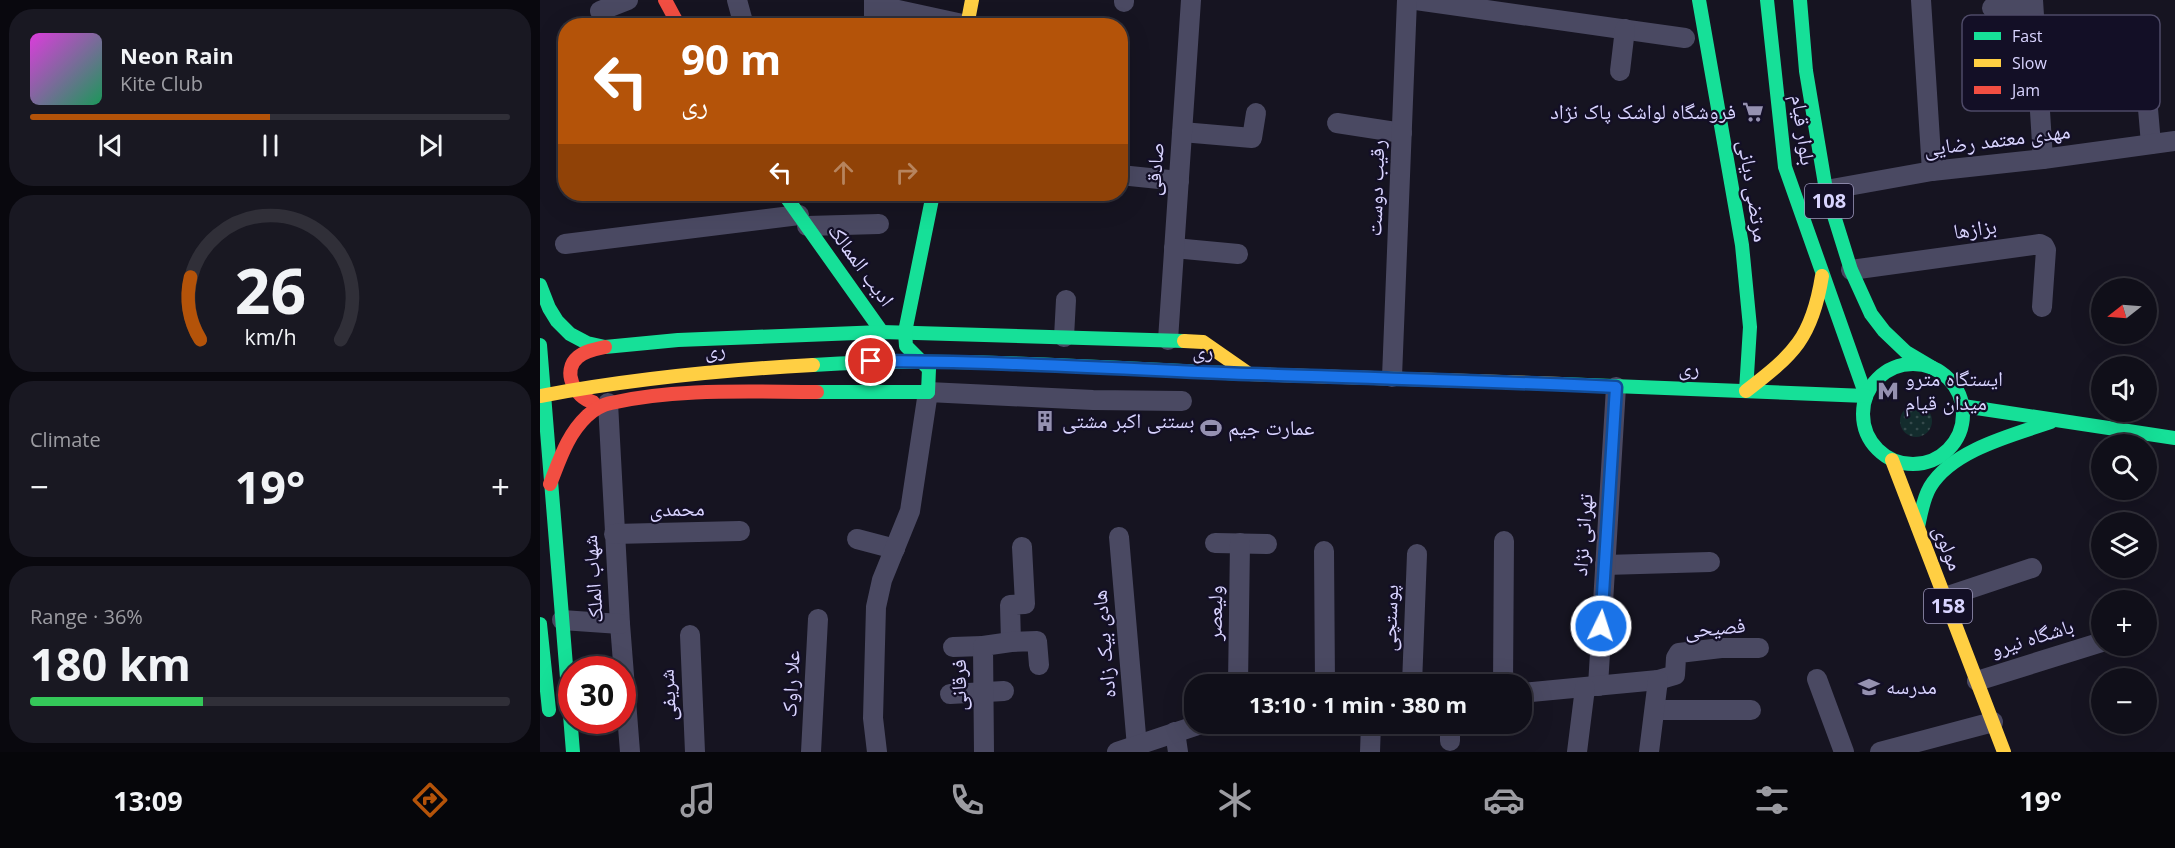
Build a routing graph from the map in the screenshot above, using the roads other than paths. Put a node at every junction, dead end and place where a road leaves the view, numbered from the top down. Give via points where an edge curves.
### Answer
1 (628, 0) edge
2 (665, 0) edge
3 (737, 0) edge
4 (972, 0) edge
5 (1191, 0) edge
6 (1407, 0) edge
7 (1416, 0) edge
8 (1699, 0) edge
9 (1767, 0) edge
10 (1800, 0) edge
11 (1921, 0) edge
12 (874, 3) edge
13 (2033, 3) edge
14 (1528, 8) edge
15 (1992, 8) dead end
16 (936, 10) edge
17 (600, 11) dead end
18 (675, 18) edge
19 (742, 18) edge
20 (953, 18) edge
21 (968, 18) edge
22 (1625, 29) junction
23 (1685, 38) dead end
24 (1620, 71) dead end
25 (2039, 111) edge
26 (2148, 111) edge
27 (1256, 113) dead end
28 (1337, 123) dead end
29 (1182, 132) junction
30 (1402, 133) junction
31 (2175, 141) edge
32 (2151, 144) junction
33 (2043, 159) junction
34 (1932, 171) junction
35 (1128, 176) edge
36 (1179, 181) junction
37 (1826, 190) junction
38 (789, 201) edge
39 (932, 201) edge
40 (803, 220) junction
41 (879, 224) dead end
42 (564, 244) dead end
43 (1174, 249) junction
44 (1239, 254) dead end
45 (1851, 270) junction
46 (1822, 276) junction
47 (540, 285) edge
48 (1066, 300) dead end
49 (2042, 307) dead end
50 (882, 332) junction
51 (905, 332) junction
52 (1064, 337) junction
53 (1168, 340) junction
54 (540, 345) edge
55 (604, 347) junction
56 (1933, 368) junction
57 (1249, 374) junction
58 (1392, 377) junction
59 (1616, 387) junction
60 (1746, 391) junction
61 (928, 392) junction
62 (540, 396) edge
63 (1866, 396) junction
64 (1182, 401) dead end
65 (608, 403) junction
66 (1963, 406) junction
67 (2057, 420) junction
68 (2175, 438) edge
69 (1892, 460) junction
70 (550, 484) junction
71 (1918, 527) junction
72 (740, 531) dead end
73 (614, 534) junction
74 (1119, 537) dead end
75 (857, 538) dead end
76 (1504, 541) dead end
77 (1215, 543) dead end
78 (1240, 543) junction
79 (1267, 544) dead end
80 (1022, 547) dead end
81 (895, 549) junction
82 (1324, 551) dead end
83 (1417, 554) dead end
84 (1710, 562) dead end
85 (1605, 565) junction
86 (2032, 568) dead end
87 (1945, 597) junction
88 (818, 619) dead end
89 (562, 620) junction
90 (540, 624) edge
91 (620, 624) junction
92 (690, 635) dead end
93 (1011, 642) junction
94 (2091, 645) edge
95 (983, 646) junction
96 (953, 647) dead end
97 (1759, 648) dead end
98 (1039, 665) dead end
99 (1238, 674) edge
100 (1324, 674) edge
101 (1412, 674) edge
102 (1503, 674) edge
103 (1817, 679) dead end
104 (1658, 680) junction
105 (1977, 681) junction
106 (1591, 687) junction
107 (1004, 691) dead end
108 (983, 692) junction
109 (1532, 692) edge
110 (950, 694) dead end
111 (1654, 710) junction
112 (1751, 710) dead end
113 (1993, 722) junction
114 (551, 729) dead end
115 (1184, 729) edge
116 (1175, 732) junction
117 (1371, 734) edge
118 (1128, 750) edge
119 (573, 752) edge
120 (630, 752) edge
121 (695, 752) edge
122 (811, 752) edge
123 (878, 752) edge
124 (984, 752) edge
125 (1178, 752) edge
126 (1370, 752) edge
127 (1577, 752) edge
128 (1649, 752) edge
129 (1844, 752) edge
130 (1881, 752) edge
131 (2004, 752) edge

1 - 17 street
2 - 18 main road
3 - 19 street
4 - 21 main road
5 - 29 street, صادقی
6 - 30 street, رقیب دوست
7 - 14 street
8 - 60 main road, مرتضی دیانی via 1746,289 1750,329
9 - 46 main road, بلوار قیام / 108 via 1785,167
10 - 37 main road, بلوار قیام / 108 via 1806,71
11 - 34 street
12 - 16 street
13 - 15 street
14 - 22 street
16 - 20 street
22 - 23 street
22 - 24 street
25 - 33 street
26 - 32 street
27 - 29 street via 1252,138
28 - 30 street
29 - 36 street, صادقی
30 - 58 street, رقیب دوست
31 - 32 street, مهدی معتمد رضایی
32 - 33 street, مهدی معتمد رضایی
33 - 34 street, مهدی معتمد رضایی
34 - 37 street, مهدی معتمد رضایی
35 - 36 street
36 - 43 street, صادقی
37 - 45 main road, بلوار قیام / 108
38 - 40 main road, ادیب الممالک
39 - 51 main road
40 - 41 street
40 - 42 street
40 - 50 main road, ادیب الممالک
43 - 44 street
43 - 53 street, صادقی
45 - 46 main road via 1838,280
45 - 49 street, بزازها via 2040,244 2046,250
45 - 56 main road, بلوار قیام / 108 via 1871,314 1884,331 1906,352
46 - 60 main road via 1818,306 1806,336 1780,364
46 - 63 main road, بلوار قیام / 108
47 - 55 main road via 549,308 570,334
48 - 52 street
50 - 51 main road
50 - 55 main road via 678,340
51 - 52 main road
51 - 61 main road via 906,346 929,369
52 - 53 main road
53 - 57 main road via 1203,342
54 - 70 main road
55 - 65 main road via 582,355 571,370 572,384 580,398
56 - 63 main road via 1901,365 1886,371
56 - 66 main road via 1958,390
57 - 58 main road, ری
57 - 62 main road, ری, bridge via 871,361 710,371
58 - 59 main road, ری
59 - 60 main road, ری
59 - 85 street, تهرانی نژاد
60 - 63 main road, ری
61 - 64 street
61 - 65 main road via 727,392
61 - 81 street via 910,511
63 - 69 main road via 1864,424 1870,440
65 - 70 main road via 588,415 567,439
65 - 73 street, شهاب الملک
66 - 67 main road
66 - 69 main road via 1959,434 1941,456 1915,464
67 - 68 main road
67 - 71 main road via 2009,436 1958,461 1932,485
69 - 71 main road, مولوی / 158
70 - 89 main road
71 - 87 main road, مولوی / 158
72 - 73 street, محمدی
73 - 91 street, شهاب الملک
74 - 118 street, هادی بیک زاده
75 - 81 street
76 - 102 street
77 - 78 street
78 - 79 street
78 - 99 street, ولیعصر
80 - 93 street via 1025,604 1010,605
81 - 123 street via 876,607 873,718
82 - 100 street
83 - 101 street, پوستچی
84 - 85 street
85 - 106 street, تهرانی نژاد
86 - 87 street
87 - 105 main road, مولوی / 158
88 - 122 street, علا راوک
89 - 91 street
89 - 119 main road
90 - 114 main road
91 - 120 street, شهاب الملک
92 - 121 street, شریفی
93 - 95 street, فرقانی
93 - 98 street, فرقانی via 1037,641
94 - 105 street, باشگاه نیرو
95 - 96 street
95 - 108 street, فرقانی
97 - 104 street, فصیحی via 1679,653 1675,675
103 - 129 street
104 - 106 street
104 - 111 street
105 - 113 main road, مولوی / 158
106 - 109 street
106 - 127 street, تهرانی نژاد
107 - 108 street
108 - 110 street
108 - 124 street, فرقانی
111 - 112 street
111 - 128 street
113 - 130 street
113 - 131 main road, مولوی / 158
115 - 116 street
116 - 118 street
116 - 125 street
117 - 126 street

